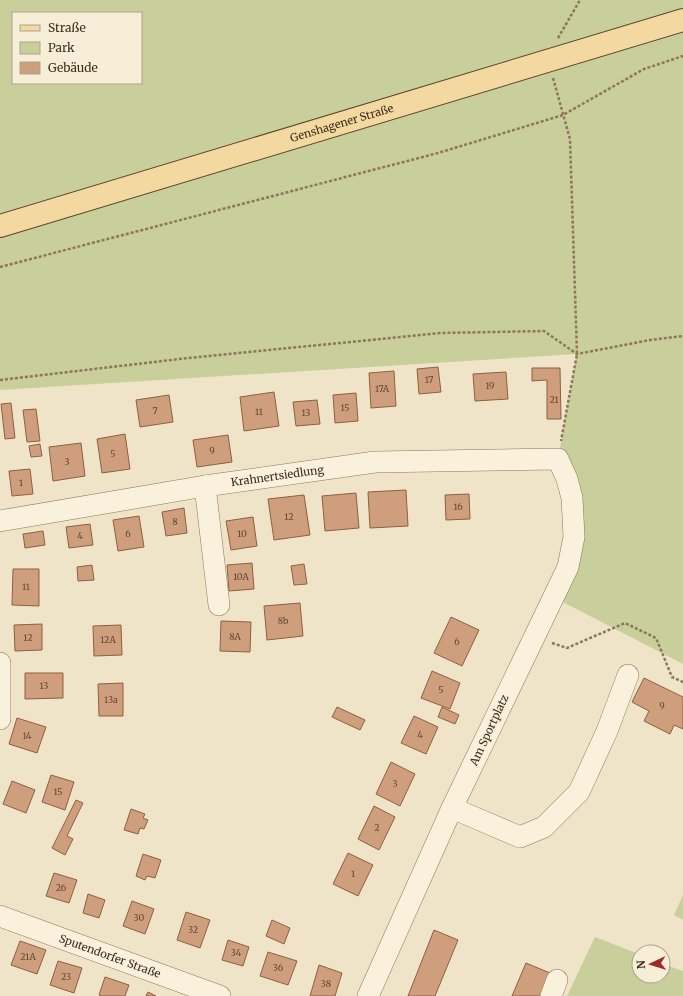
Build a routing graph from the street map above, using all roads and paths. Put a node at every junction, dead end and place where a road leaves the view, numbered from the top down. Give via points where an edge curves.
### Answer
1 (580, 0) edge
2 (683, 20) edge
3 (683, 56) edge
4 (548, 62) junction
5 (563, 115) junction
6 (0, 226) edge
7 (0, 267) edge
8 (683, 336) edge
9 (577, 354) junction
10 (0, 380) edge
11 (558, 459) junction
12 (205, 486) junction
13 (0, 521) edge
14 (219, 605) dead end
15 (533, 637) junction
16 (0, 663) edge
17 (628, 675) dead end
18 (683, 682) edge
19 (0, 719) edge
20 (452, 808) junction
21 (0, 916) edge
22 (220, 996) edge
23 (368, 996) edge

1 - 4 path via 555,44
2 - 4 main road, Genshagener Straße
3 - 5 path via 644,69
4 - 5 path
4 - 6 main road, Genshagener Straße
5 - 7 path via 438,153
5 - 9 path via 570,139
8 - 9 path
9 - 10 path via 544,331 441,333
9 - 11 path
11 - 12 street, Krahnertsiedlung via 375,462
11 - 15 street, Am Sportplatz via 572,498 574,537 568,567
12 - 13 street, Krahnertsiedlung
12 - 14 street
15 - 18 path via 567,648 624,623 656,638 672,677
15 - 20 street, Am Sportplatz
16 - 19 street
17 - 20 street via 580,792 544,827 520,837
20 - 23 street, Am Sportplatz
21 - 22 street, Sputendorfer Straße

